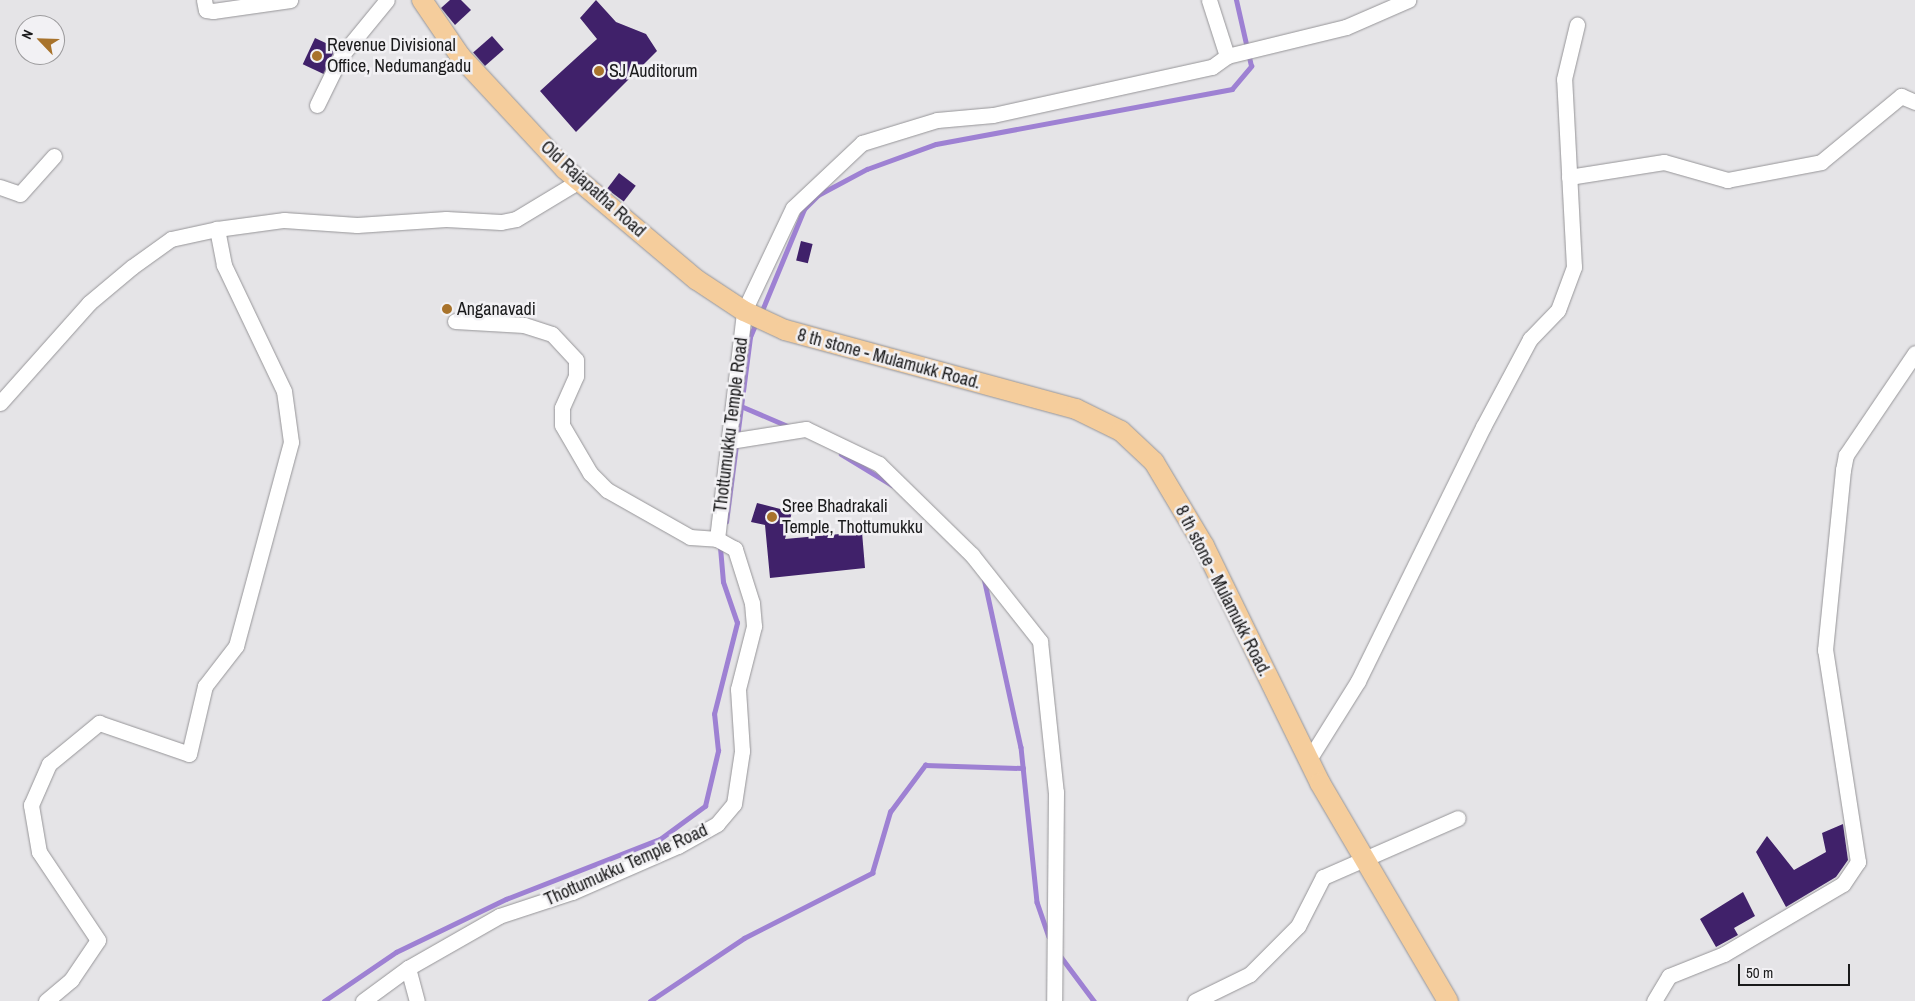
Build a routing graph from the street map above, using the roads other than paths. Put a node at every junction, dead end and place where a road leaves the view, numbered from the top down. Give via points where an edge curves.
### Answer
1 (204, 0) edge
2 (290, 0) edge
3 (387, 0) edge
4 (422, 0) edge
5 (1210, 0) edge
6 (1408, 0) edge
7 (1577, 25) dead end
8 (1238, 53) junction
9 (1915, 102) edge
10 (317, 105) dead end
11 (54, 156) dead end
12 (1568, 177) junction
13 (579, 181) junction
14 (0, 188) edge
15 (217, 229) junction
16 (746, 312) junction
17 (455, 321) dead end
18 (771, 324) joint
19 (1915, 353) edge
20 (0, 403) edge
21 (730, 440) junction
22 (717, 538) junction
23 (1308, 760) junction
24 (1458, 818) dead end
25 (1363, 860) junction
26 (408, 968) junction
27 (46, 1001) edge
28 (363, 1001) edge
29 (417, 1001) edge
30 (1054, 1001) edge
31 (1195, 1001) edge
32 (1448, 1001) edge
33 (1654, 1001) edge

1 - 2 street via 206,10 214,12
3 - 10 street via 342,56
4 - 13 main road, Old Rajapatha Road via 460,56
5 - 8 street
6 - 8 street, Thottumukku Temple Road via 1346,27
7 - 12 street via 1564,80
8 - 16 street, Thottumukku Temple Road via 1212,67 993,115 937,120 862,143 793,208
9 - 12 street via 1901,96 1821,162 1727,180 1664,162
11 - 14 street via 20,194
12 - 23 street via 1574,267 1558,310 1530,339 1358,681
13 - 15 street via 516,219 501,222 446,219 357,225 284,220
13 - 16 main road, Old Rajapatha Road via 696,280
15 - 20 street via 171,239 132,267 89,303
15 - 27 street via 224,265 284,390 291,442 236,646 206,686 189,754 99,723 49,764 31,806 39,852 98,940 71,980
16 - 18 main road, Old Rajapatha Road
16 - 21 street, Thottumukku Temple Road
17 - 22 street via 524,325 552,334 576,360 576,376 562,408 562,425 590,473 607,490 690,537
18 - 23 main road, 8 th stone - Mulamukk Road. via 1076,409 1121,431 1154,462 1204,546
19 - 33 street via 1846,455 1843,470 1825,650 1858,862 1843,884 1724,954 1669,976
21 - 22 street, Thottumukku Temple Road
21 - 30 street via 806,429 879,464 972,555 1040,640 1056,792
22 - 26 street, Thottumukku Temple Road via 734,549 752,603 754,626 738,689 742,751 734,804 717,824 678,846 572,892 499,916
23 - 25 main road, 8 th stone - Mulamukk Road.
24 - 25 street
25 - 31 street via 1323,877 1298,926 1250,974
25 - 32 main road, 8 th stone - Mulamukk Road.
26 - 28 street, Thottumukku Temple Road
26 - 29 street

